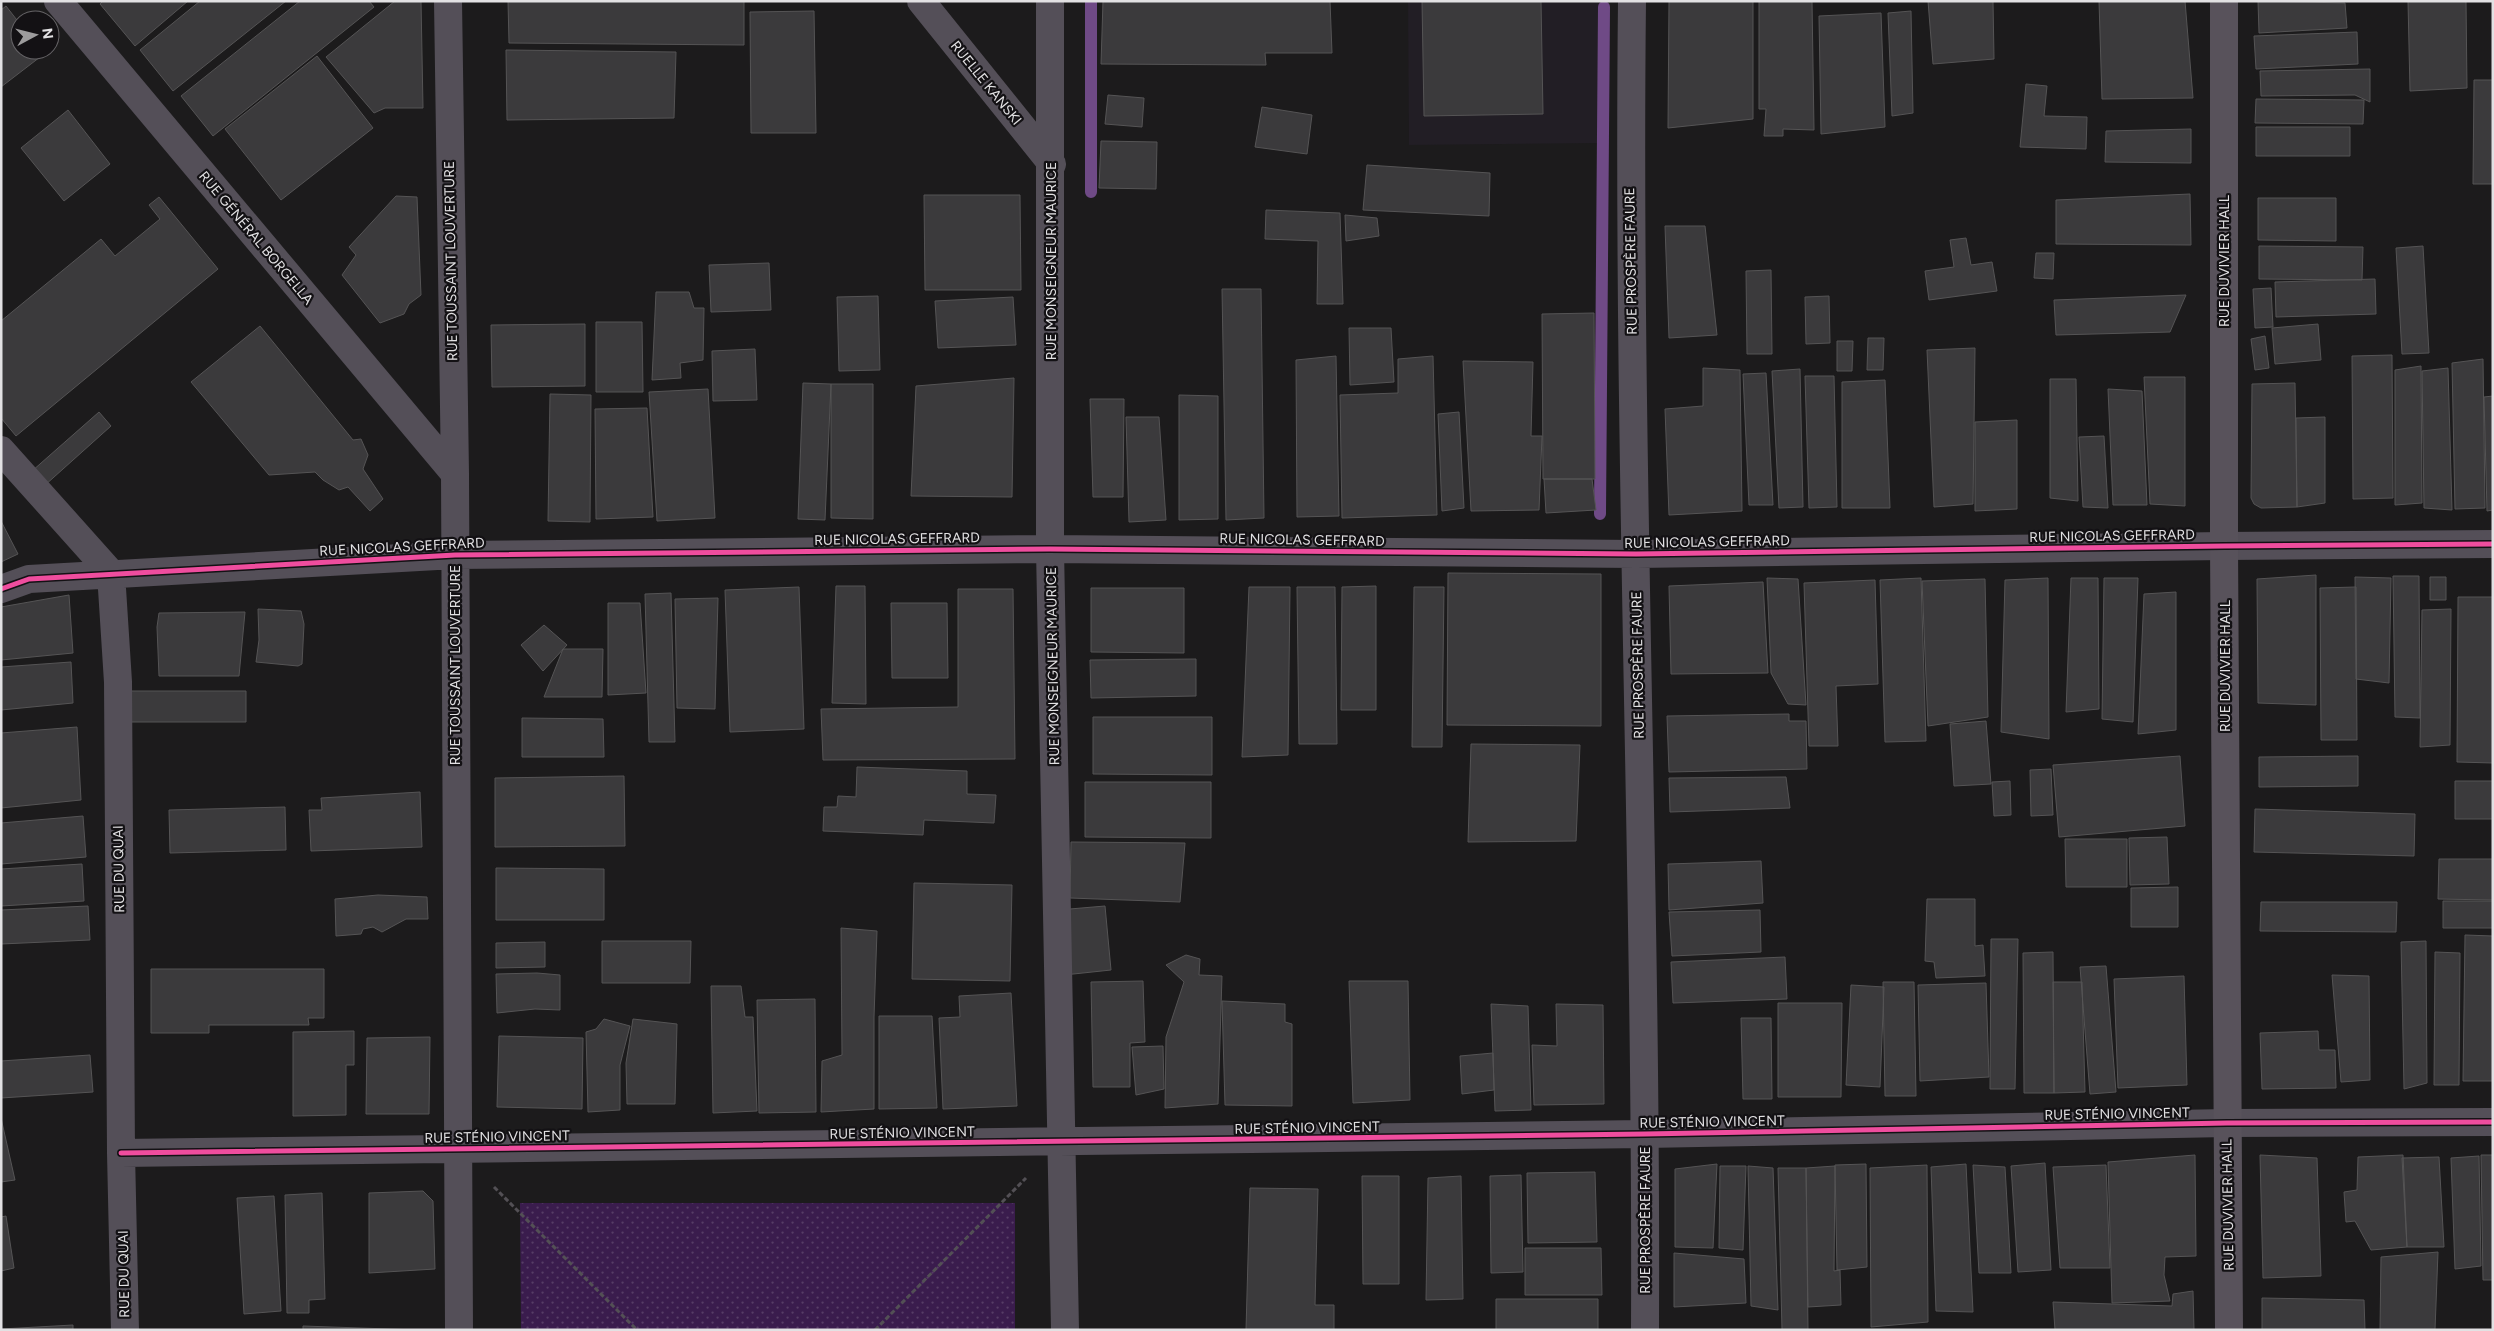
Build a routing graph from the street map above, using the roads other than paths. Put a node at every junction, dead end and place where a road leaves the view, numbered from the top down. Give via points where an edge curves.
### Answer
1 (58, 1) edge
2 (448, 1) edge
3 (921, 1) edge
4 (1050, 1) edge
5 (1632, 1) edge
6 (2224, 1) edge
7 (1052, 164) junction
8 (1, 450) edge
9 (454, 474) junction
10 (2493, 544) edge
11 (2224, 546) junction
12 (1050, 549) junction
13 (1636, 554) junction
14 (455, 555) junction
15 (112, 573) junction
16 (1, 589) edge
17 (2227, 1122) junction
18 (2493, 1122) edge
19 (1646, 1134) junction
20 (1062, 1142) junction
21 (456, 1149) junction
22 (121, 1152) junction
23 (125, 1330) edge
24 (459, 1330) edge
25 (1065, 1330) edge
26 (1645, 1330) edge
27 (2229, 1330) edge

1 - 9 street, RUE GÉNÉRAL BORGELLA
2 - 9 street, RUE TOUSSAINT LOUVERTURE
3 - 7 street, RUELLE KANSKI
4 - 7 street, RUE MONSEIGNEUR MAURICE
5 - 13 street, RUE PROSPÈRE FAURE via 1630,176
6 - 11 street, RUE DUVIVIER HALL
7 - 12 street, RUE MONSEIGNEUR MAURICE
8 - 15 street
9 - 14 street, RUE TOUSSAINT LOUVERTURE
10 - 11 street, RUE NICOLAS GEFFRARD
11 - 13 street, RUE NICOLAS GEFFRARD
11 - 17 street, RUE DUVIVIER HALL
12 - 13 street, RUE NICOLAS GEFFRARD
12 - 14 street, RUE NICOLAS GEFFRARD
12 - 20 street, RUE MONSEIGNEUR MAURICE
13 - 19 street, RUE PROSPÈRE FAURE
14 - 15 street, RUE NICOLAS GEFFRARD
14 - 21 street, RUE TOUSSAINT LOUVERTURE
15 - 16 street, RUE NICOLAS GEFFRARD via 29,579
15 - 22 street, RUE DU QUAI via 118,682
17 - 18 street, RUE STÉNIO VINCENT
17 - 19 street, RUE STÉNIO VINCENT
17 - 27 street, RUE DUVIVIER HALL
19 - 20 street, RUE STÉNIO VINCENT
19 - 26 street, RUE PROSPÈRE FAURE
20 - 21 street, RUE STÉNIO VINCENT
20 - 25 street, RUE MONSEIGNEUR MAURICE
21 - 22 street, RUE STÉNIO VINCENT
21 - 24 street, RUE TOUSSAINT LOUVERTURE
22 - 23 street, RUE DU QUAI

